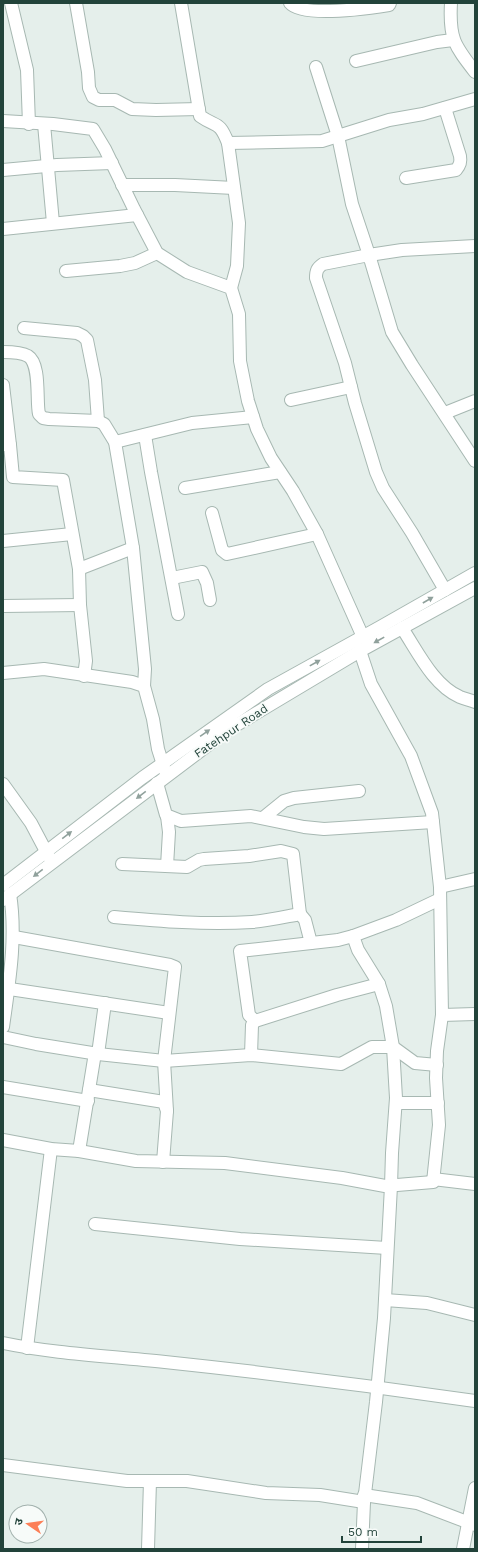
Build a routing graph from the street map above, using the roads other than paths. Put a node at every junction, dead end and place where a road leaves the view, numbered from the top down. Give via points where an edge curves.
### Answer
1 (11, 3) edge
2 (76, 3) edge
3 (181, 3) edge
4 (290, 3) edge
5 (390, 3) edge
6 (451, 3) edge
7 (453, 40) junction
8 (470, 58) edge
9 (356, 60) dead end
10 (316, 67) dead end
11 (475, 72) edge
12 (475, 99) edge
13 (445, 108) junction
14 (199, 109) junction
15 (3, 121) edge
16 (30, 124) junction
17 (44, 124) junction
18 (338, 136) junction
19 (228, 143) junction
20 (112, 163) junction
21 (48, 166) junction
22 (3, 170) edge
23 (406, 178) dead end
24 (122, 185) junction
25 (234, 188) junction
26 (137, 215) junction
27 (53, 223) junction
28 (3, 229) edge
29 (475, 246) edge
30 (157, 253) junction
31 (368, 255) junction
32 (66, 271) dead end
33 (231, 288) junction
34 (24, 328) dead end
35 (3, 352) edge
36 (3, 385) edge
37 (351, 387) junction
38 (291, 400) dead end
39 (475, 401) edge
40 (445, 413) junction
41 (253, 417) junction
42 (98, 421) junction
43 (145, 434) junction
44 (115, 442) junction
45 (6, 445) edge
46 (475, 461) edge
47 (280, 472) junction
48 (8, 478) edge
49 (185, 488) dead end
50 (212, 513) dead end
51 (72, 534) junction
52 (317, 534) junction
53 (3, 541) edge
54 (133, 548) junction
55 (78, 569) junction
56 (475, 573) edge
57 (172, 578) junction
58 (475, 588) edge
59 (445, 590) junction
60 (210, 600) dead end
61 (80, 605) junction
62 (3, 606) edge
63 (178, 614) dead end
64 (402, 628) junction
65 (363, 637) junction
66 (360, 651) junction
67 (3, 673) edge
68 (84, 676) junction
69 (144, 686) junction
70 (475, 702) edge
71 (163, 764) junction
72 (162, 779) junction
73 (3, 784) edge
74 (359, 791) dead end
75 (167, 816) junction
76 (263, 818) junction
77 (433, 822) junction
78 (49, 856) junction
79 (122, 864) dead end
80 (167, 866) junction
81 (475, 879) edge
82 (440, 887) junction
83 (5, 893) edge
84 (440, 899) junction
85 (300, 914) junction
86 (114, 917) dead end
87 (353, 936) junction
88 (14, 937) junction
89 (311, 942) junction
90 (379, 984) junction
91 (6, 988) edge
92 (105, 1003) junction
93 (169, 1013) junction
94 (475, 1014) edge
95 (442, 1015) junction
96 (255, 1021) junction
97 (3, 1027) edge
98 (3, 1037) edge
99 (393, 1047) junction
100 (96, 1053) junction
101 (251, 1055) junction
102 (164, 1061) junction
103 (437, 1065) junction
104 (3, 1087) edge
105 (89, 1095) junction
106 (396, 1103) junction
107 (438, 1103) junction
108 (167, 1111) junction
109 (3, 1141) edge
110 (51, 1149) junction
111 (79, 1151) junction
112 (163, 1162) junction
113 (433, 1179) junction
114 (475, 1184) edge
115 (391, 1186) junction
116 (95, 1224) dead end
117 (387, 1248) junction
118 (385, 1300) junction
119 (475, 1315) edge
120 (3, 1343) edge
121 (27, 1348) junction
122 (378, 1386) junction
123 (475, 1401) edge
124 (3, 1465) edge
125 (150, 1481) junction
126 (475, 1488) edge
127 (364, 1499) junction
128 (471, 1524) edge
129 (148, 1549) edge
130 (362, 1549) edge
131 (463, 1549) edge

1 - 16 street via 27,70
2 - 14 street via 89,88 93,98 115,100 132,109
3 - 14 street
4 - 5 street via 293,7 311,11 376,7
6 - 7 street via 450,23
7 - 8 street via 457,49
7 - 9 street
8 - 11 street
10 - 18 street
12 - 13 street
13 - 18 street via 389,120
13 - 23 street via 460,156 459,167 456,170
14 - 19 street via 200,116 219,126
15 - 16 street
16 - 17 street
17 - 20 street via 93,129
17 - 21 street
18 - 19 street via 322,141
18 - 31 street via 352,204
19 - 25 street
20 - 21 street
20 - 24 street
21 - 22 street
21 - 27 street
24 - 25 street
24 - 26 street
25 - 33 street via 239,223 237,266
26 - 27 street
26 - 30 street
27 - 28 street
29 - 31 street via 402,250
30 - 32 street via 135,263 120,266
30 - 33 street via 187,272
31 - 37 street via 323,264 316,271 316,278
31 - 40 street via 392,332
33 - 41 street via 239,314 240,360
34 - 42 street via 77,333 87,340 95,380
35 - 42 street via 21,353 32,360 38,384 38,414 43,418
36 - 45 street
37 - 38 street
37 - 59 street via 383,488
39 - 40 street
40 - 46 street
41 - 43 street via 192,423
41 - 47 street
42 - 44 street via 104,424
43 - 44 street
43 - 57 street
44 - 54 street
45 - 48 street
47 - 49 street
47 - 52 street
48 - 51 street via 63,480
50 - 52 street via 222,550 227,554
51 - 53 street
51 - 55 street
52 - 65 street
54 - 55 street
54 - 69 street via 146,669
55 - 61 street
56 - 59 street
57 - 60 street via 202,572
57 - 63 street
58 - 64 street, Fatehpur Road
65 -> 59 street
61 - 62 street
61 - 68 street via 86,661
64 -> 66 street, Fatehpur Road
64 - 70 street via 433,675 446,688 460,697
71 -> 65 street via 268,689
66 - 72 street, Fatehpur Road via 228,730
66 - 77 street via 371,684 411,756
67 - 68 street via 44,669
68 - 69 street
69 - 71 street
71 - 72 street
78 -> 71 street
72 - 75 street
72 -> 78 street, Fatehpur Road
73 - 78 street via 31,823
74 - 76 street via 294,798 284,801
75 - 76 street via 181,821 251,816
75 - 80 street
76 - 77 street via 324,829
77 - 82 street
78 - 83 street, Fatehpur Road
79 - 80 street
80 - 85 street via 188,867 204,859 289,852 293,854
81 - 82 street
82 - 84 street
83 - 88 street via 14,914
84 - 87 street via 396,920
84 - 95 street
85 - 86 street via 253,922 167,921
85 - 89 street via 305,920
87 - 89 street
87 - 90 street via 358,950
88 - 91 street
88 - 93 street via 175,967
89 - 96 street via 240,951 249,1015
90 - 96 street
90 - 99 street via 386,1006
91 - 92 street
91 - 97 street
92 - 93 street
92 - 100 street
93 - 102 street
94 - 95 street
95 - 103 street
96 - 101 street via 252,1025
98 - 100 street
99 - 101 street via 372,1047 341,1064
99 - 103 street via 415,1063
99 - 106 street
100 - 102 street
100 - 105 street
101 - 102 street
102 - 108 street
103 - 107 street
104 - 105 street
105 - 108 street via 164,1102
105 - 111 street
106 - 107 street
106 - 115 street
107 - 113 street via 439,1125
108 - 112 street
109 - 110 street
110 - 111 street
110 - 121 street
111 - 112 street via 136,1161
112 - 115 street via 225,1163
113 - 114 street
113 - 115 street via 433,1182
115 - 117 street
116 - 117 street via 240,1239
117 - 118 street
118 - 119 street via 427,1303
118 - 122 street
120 - 121 street
121 - 122 street
122 - 123 street
122 - 127 street
124 - 125 street via 127,1481
125 - 127 street via 187,1481 266,1493
125 - 129 street
126 - 128 street
127 - 128 street via 418,1503
127 - 130 street
128 - 131 street

